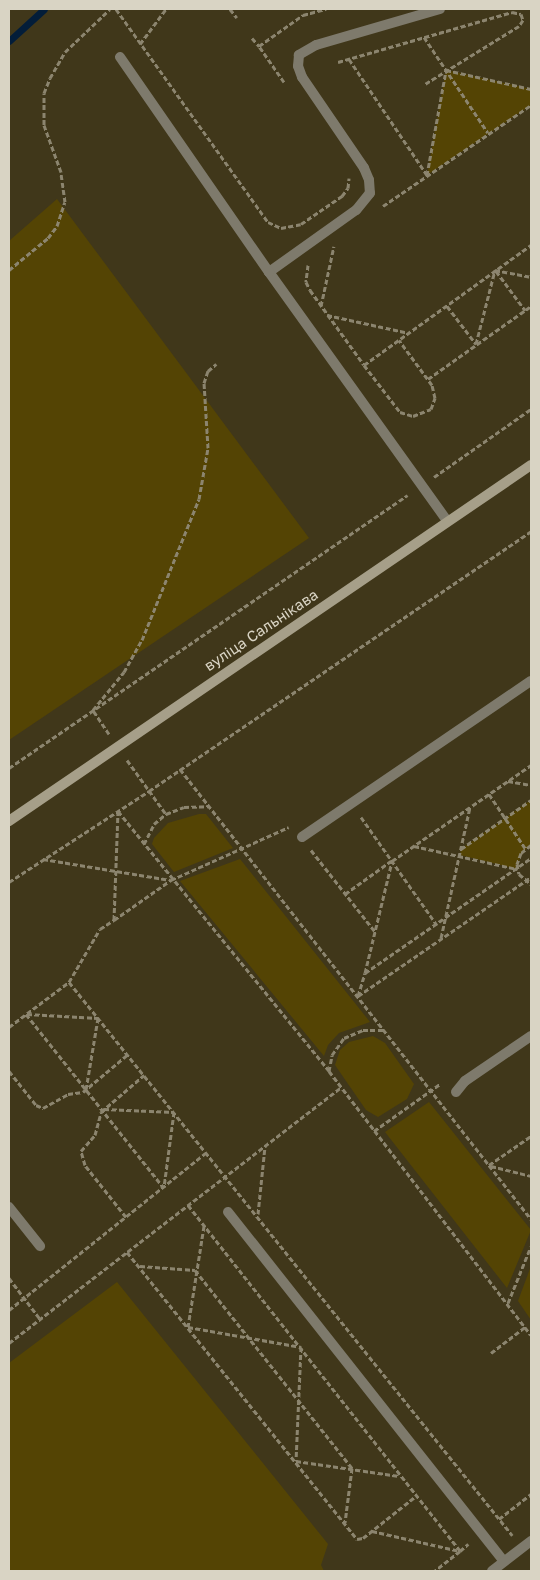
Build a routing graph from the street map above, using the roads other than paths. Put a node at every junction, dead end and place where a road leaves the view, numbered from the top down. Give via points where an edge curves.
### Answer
1 (440, 9) edge
2 (120, 57) dead end
3 (269, 272) junction
4 (531, 465) edge
5 (447, 521) junction
6 (531, 681) edge
7 (9, 821) edge
8 (302, 837) road end
9 (531, 1036) edge
10 (456, 1092) dead end
11 (9, 1207) edge
12 (228, 1212) dead end
13 (40, 1246) dead end
14 (531, 1540) edge
15 (504, 1561) junction
16 (492, 1571) edge

1 - 3 lane via 316,45 300,55 298,66 302,77 364,168 370,193 362,206
2 - 3 lane
3 - 5 lane
4 - 5 street, вуліца Сальнікава
5 - 7 street, вуліца Сальнікава
6 - 8 lane
9 - 10 lane via 465,1081
11 - 13 lane
12 - 15 lane
14 - 15 lane
15 - 16 lane

